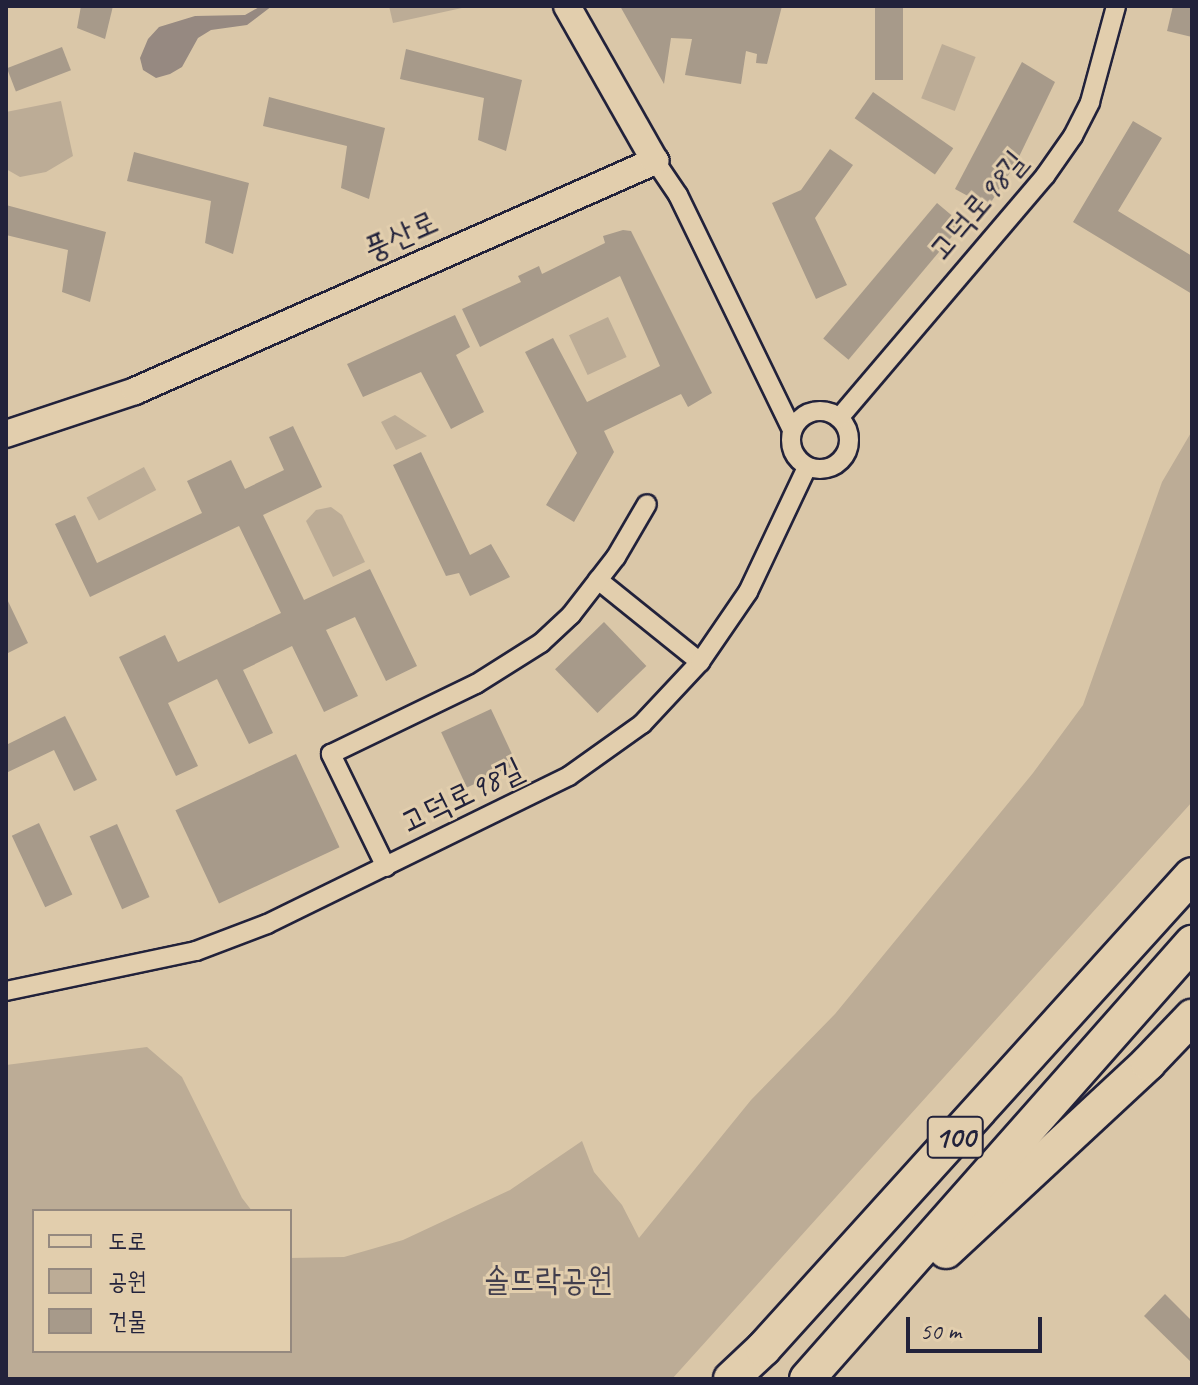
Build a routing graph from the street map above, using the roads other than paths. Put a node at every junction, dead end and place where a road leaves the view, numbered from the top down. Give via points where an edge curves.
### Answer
1 (567, 6) edge
2 (1116, 6) edge
3 (655, 161) junction
4 (839, 418) junction
5 (792, 430) junction
6 (6, 434) edge
7 (807, 467) junction
8 (647, 504) dead end
9 (598, 580) junction
10 (700, 662) junction
11 (386, 867) junction
12 (1187, 878) edge
13 (1192, 943) edge
14 (6, 991) edge
15 (1192, 1017) edge
16 (731, 1379) edge
17 (807, 1379) edge

1 - 3 street
2 - 4 street, 고덕로98길 via 1090,102 1066,146
3 - 5 street via 678,195
3 - 6 street, 풍산로 via 135,391
4 - 5 street via 812,412
4 - 7 street via 849,442 843,459 828,469
5 - 7 street via 791,448
7 - 10 street, 고덕로98길 via 748,592
8 - 9 street
9 - 10 street
9 - 11 street via 571,615 506,667 331,754
10 - 11 street, 고덕로98길 via 642,724 569,776
11 - 14 street, 고덕로98길 via 267,924 196,951
12 - 16 highway, 100
13 - 17 highway, 100
15 - 17 highway

